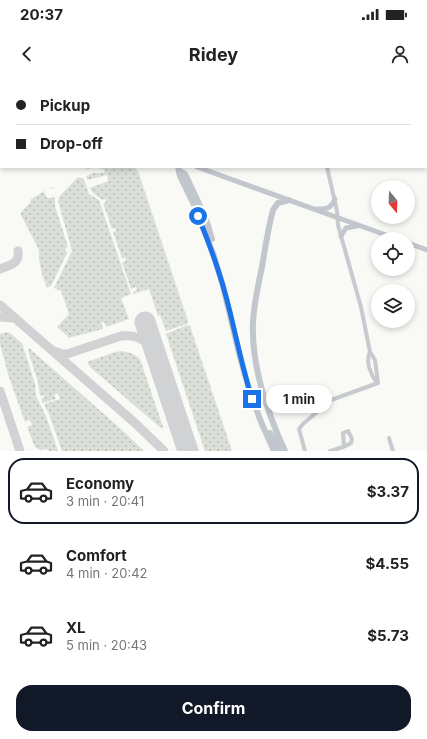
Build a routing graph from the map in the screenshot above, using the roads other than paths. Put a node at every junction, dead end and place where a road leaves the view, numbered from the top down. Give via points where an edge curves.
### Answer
1 (199, 168) edge
2 (327, 168) edge
3 (179, 169) edge
4 (334, 199) junction
5 (289, 200) junction
6 (314, 210) junction
7 (338, 218) junction
8 (362, 226) junction
9 (378, 232) edge
10 (341, 236) junction
11 (415, 246) edge
12 (427, 250) edge
13 (370, 352) junction
14 (378, 383) junction
15 (389, 438) dead end
16 (344, 446) dead end
17 (274, 451) edge
18 (280, 451) edge
19 (285, 451) edge
20 (305, 451) edge
21 (330, 451) edge
22 (393, 451) edge

1 - 5 main road
2 - 4 street
3 - 17 highway via 214,256 252,399
3 - 18 highway via 185,174 206,219 232,306 248,374 259,406
4 - 6 main road via 328,208
4 - 7 street
5 - 6 main road
5 - 19 highway via 278,203 273,210 253,322 261,386
6 - 7 main road
7 - 8 main road
7 - 10 street
8 - 9 main road
8 - 10 main road via 349,226 343,230
10 - 13 street
11 - 12 main road
13 - 14 street via 376,364
13 - 14 street via 369,364
14 - 20 street via 331,400 303,424 299,429
15 - 22 street
16 - 21 street

